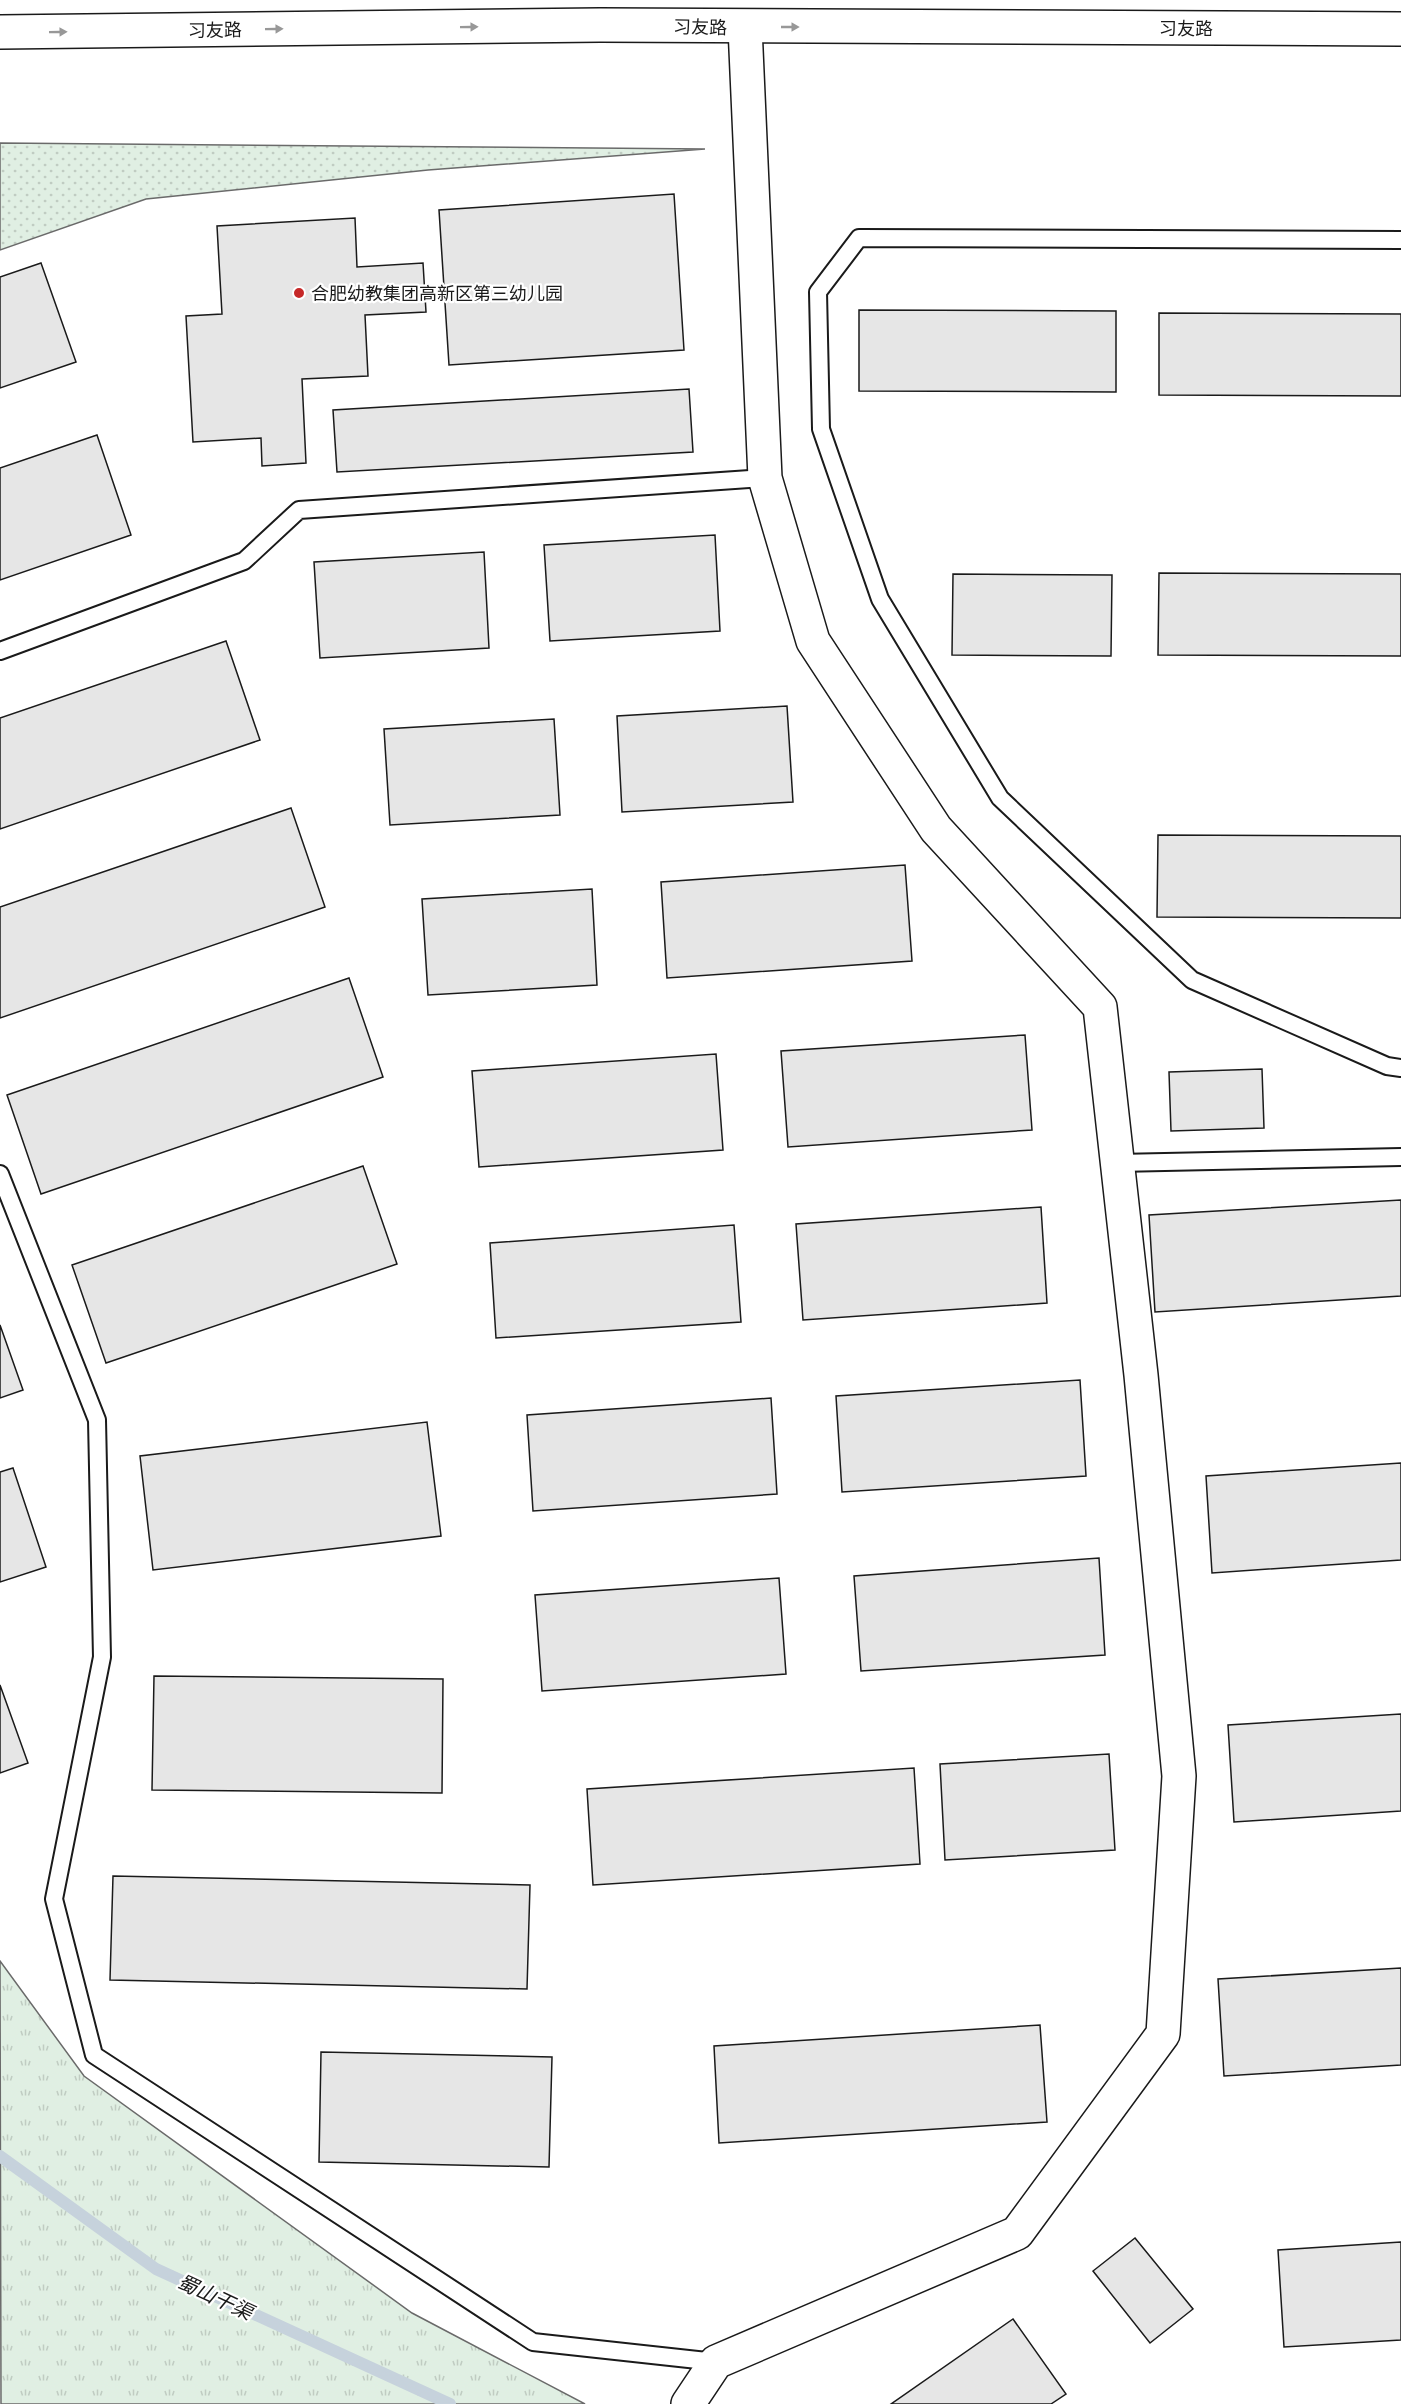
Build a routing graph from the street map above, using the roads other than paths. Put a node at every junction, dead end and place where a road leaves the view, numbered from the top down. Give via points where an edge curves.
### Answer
1 (745, 27) junction
2 (1401, 29) edge
3 (0, 32) edge
4 (1401, 240) edge
5 (765, 478) junction
6 (0, 651) edge
7 (1401, 1068) edge
8 (1401, 1157) edge
9 (1117, 1163) junction
10 (0, 1174) edge
11 (716, 2362) junction
12 (688, 2404) edge

1 -> 2 street, 习友路
3 -> 1 street, 习友路
1 - 5 street
4 - 7 lane via 859,238 818,292 821,429 880,599 1000,798 1192,980 1387,1066
5 - 6 lane via 300,510 244,561
5 - 9 street via 813,640 936,830 1100,1007
8 - 9 lane
9 - 11 street via 1143,1387 1179,1776 1163,2034 1017,2233
10 - 11 lane via 98,1420 102,1657 54,1899 94,2055 533,2342
11 - 12 street

